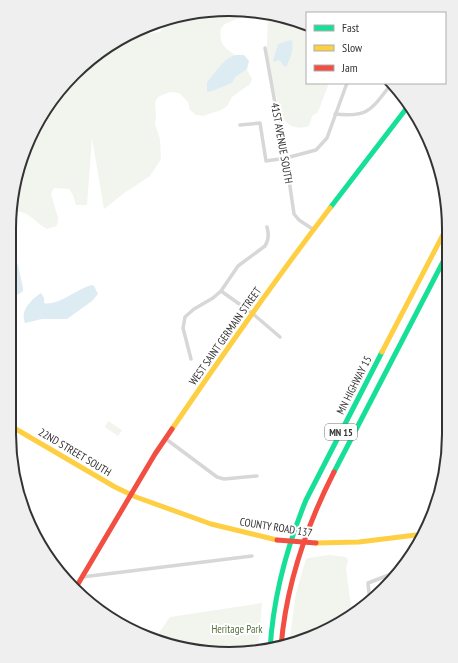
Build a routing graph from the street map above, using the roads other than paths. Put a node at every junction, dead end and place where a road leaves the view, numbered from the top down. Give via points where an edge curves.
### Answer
1 (265, 48) dead end
2 (347, 84) edge
3 (388, 88) edge
4 (405, 110) edge
5 (335, 114) junction
6 (240, 125) dead end
7 (286, 158) junction
8 (267, 227) dead end
9 (314, 230) junction
10 (442, 237) edge
11 (442, 264) edge
12 (221, 291) junction
13 (252, 313) junction
14 (280, 337) dead end
15 (191, 359) dead end
16 (16, 429) edge
17 (166, 439) junction
18 (257, 476) dead end
19 (131, 495) junction
20 (416, 535) edge
21 (252, 556) dead end
22 (388, 575) edge
23 (82, 577) junction
24 (78, 585) edge
25 (369, 594) edge
26 (282, 640) edge
27 (271, 643) edge

1 - 7 street, 41ST AVENUE SOUTH
2 - 5 street
3 - 5 street via 373,106 362,114
4 - 9 main road, WEST SAINT GERMAIN STREET
5 - 7 street via 327,138 316,150
6 - 7 street via 260,122 266,161
7 - 9 street, 41ST AVENUE SOUTH via 294,214
8 - 12 street via 268,242 238,266
9 - 13 main road, WEST SAINT GERMAIN STREET
10 - 27 main road, MN HIGHWAY 15 / MN 15 via 296,523 276,593
11 - 26 main road, MN HIGHWAY 15 / MN 15 via 308,526 288,594
12 - 13 street
12 - 15 street via 185,317 183,328
13 - 14 street
13 - 17 main road, WEST SAINT GERMAIN STREET
16 - 19 main road, 22ND STREET SOUTH
17 - 18 street via 216,477 224,479
17 - 19 main road, WEST SAINT GERMAIN STREET
19 - 20 main road, COUNTY ROAD 137, bridge via 211,524 277,540 316,543 359,542
19 - 23 main road, WEST SAINT GERMAIN STREET
21 - 23 street
22 - 25 street via 368,583
23 - 24 main road, WEST SAINT GERMAIN STREET

